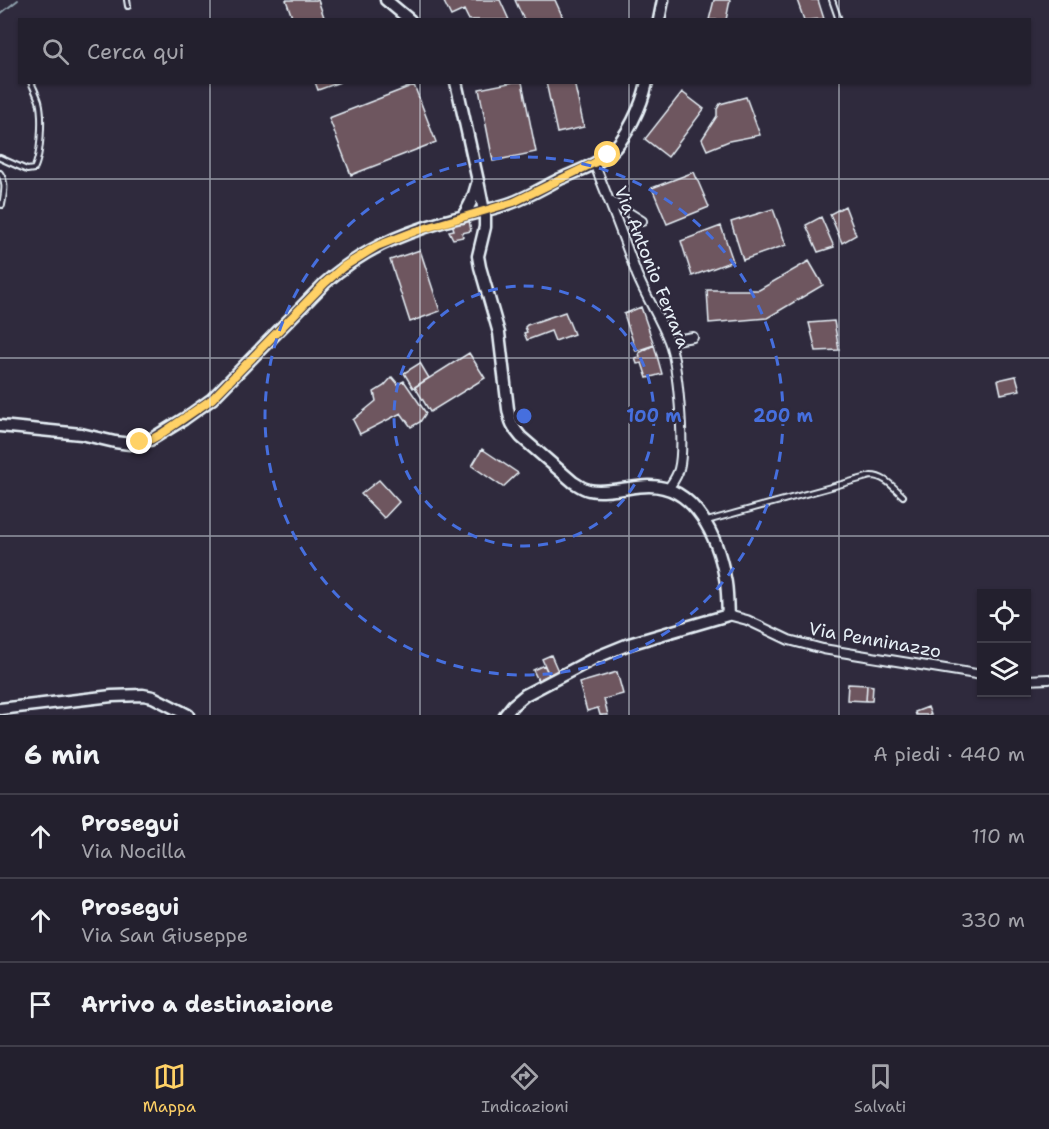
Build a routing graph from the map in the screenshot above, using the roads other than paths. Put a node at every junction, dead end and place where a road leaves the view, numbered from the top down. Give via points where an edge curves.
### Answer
1 (127, 0) edge
2 (386, 0) edge
3 (663, 0) edge
4 (832, 0) edge
5 (128, 6) dead end
6 (408, 18) edge
7 (659, 18) edge
8 (838, 18) edge
9 (32, 84) edge
10 (456, 84) edge
11 (646, 84) edge
12 (0, 158) edge
13 (594, 163) junction
14 (0, 173) edge
15 (478, 181) junction
16 (610, 201) junction
17 (2, 205) dead end
18 (484, 211) junction
19 (462, 217) junction
20 (642, 221) dead end
21 (693, 337) dead end
22 (669, 341) junction
23 (0, 425) edge
24 (668, 489) junction
25 (903, 496) dead end
26 (705, 521) junction
27 (728, 615) junction
28 (977, 674) edge
29 (1031, 680) edge
30 (1049, 680) edge
31 (0, 709) edge
32 (188, 715) edge
33 (504, 715) edge

1 - 5 lane
2 - 6 street
3 - 7 street
4 - 8 lane
9 - 12 lane via 40,103 38,162 34,169 27,170
10 - 15 street
11 - 13 street via 631,125 608,155
13 - 16 street, Via Antonio Ferrara
13 - 18 street via 514,202
14 - 17 lane via 5,187
15 - 18 street
15 - 19 street
16 - 20 street
16 - 22 street, Via Antonio Ferrara via 639,278
18 - 19 street
18 - 24 street via 485,227 478,256 499,333 513,429 580,487
19 - 23 street via 377,246 343,267 212,399 150,440 130,444
21 - 22 street
22 - 24 street, Via Antonio Ferrara via 674,358 681,450 679,467
24 - 26 street via 695,507
25 - 26 lane via 883,478 871,476
26 - 27 street via 726,579
27 - 28 street, Via Penninazzo via 801,644
27 - 33 street via 597,657 525,695
29 - 30 street
31 - 32 street via 143,695

